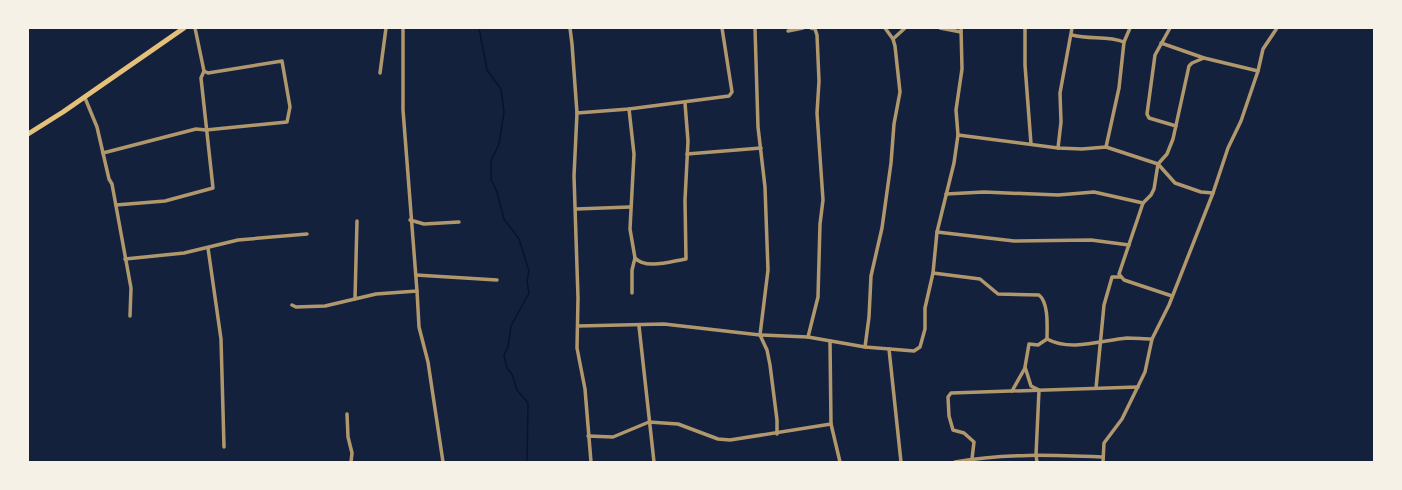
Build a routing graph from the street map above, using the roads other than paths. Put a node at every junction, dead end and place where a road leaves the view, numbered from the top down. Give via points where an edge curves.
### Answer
1 (184, 28) edge
2 (195, 28) edge
3 (386, 28) edge
4 (403, 28) edge
5 (570, 28) edge
6 (722, 28) edge
7 (755, 28) edge
8 (803, 28) edge
9 (811, 28) edge
10 (885, 28) edge
11 (905, 28) edge
12 (940, 28) edge
13 (1025, 28) edge
14 (1072, 28) edge
15 (1130, 28) edge
16 (1170, 28) edge
17 (1277, 28) edge
18 (961, 30) edge
19 (788, 31) dead end
20 (1072, 35) junction
21 (893, 39) junction
22 (1124, 42) junction
23 (1161, 43) junction
24 (1204, 58) junction
25 (204, 71) junction
26 (1258, 72) junction
27 (380, 73) dead end
28 (84, 98) junction
29 (685, 102) junction
30 (629, 109) junction
31 (577, 113) junction
32 (1176, 126) junction
33 (206, 130) junction
34 (28, 134) edge
35 (958, 135) junction
36 (1031, 144) junction
37 (761, 148) junction
38 (1058, 148) junction
39 (1106, 148) junction
40 (103, 153) junction
41 (687, 154) junction
42 (1158, 164) junction
43 (1213, 193) junction
44 (946, 194) junction
45 (1143, 203) junction
46 (116, 205) junction
47 (630, 207) junction
48 (576, 209) junction
49 (410, 220) junction
50 (357, 221) dead end
51 (459, 222) dead end
52 (937, 232) junction
53 (308, 234) dead end
54 (1129, 245) junction
55 (208, 248) junction
56 (635, 258) junction
57 (125, 259) junction
58 (933, 273) junction
59 (416, 275) junction
60 (1120, 277) junction
61 (497, 280) dead end
62 (417, 291) junction
63 (632, 293) dead end
64 (1172, 296) junction
65 (356, 299) junction
66 (292, 305) dead end
67 (130, 316) dead end
68 (578, 326) junction
69 (639, 326) junction
70 (760, 335) junction
71 (808, 337) junction
72 (1048, 339) junction
73 (1152, 339) junction
74 (830, 341) junction
75 (1101, 342) junction
76 (865, 347) junction
77 (889, 349) junction
78 (1025, 367) junction
79 (1138, 387) junction
80 (1096, 388) junction
81 (1039, 390) junction
82 (1012, 391) junction
83 (347, 414) dead end
84 (649, 422) junction
85 (831, 424) junction
86 (777, 434) junction
87 (588, 436) junction
88 (224, 447) dead end
89 (1036, 455) junction
90 (1103, 457) junction
91 (972, 459) junction
92 (351, 462) edge
93 (443, 462) edge
94 (591, 462) edge
95 (654, 462) edge
96 (840, 462) edge
97 (901, 462) edge
98 (955, 462) edge
99 (1037, 462) edge
100 (1102, 462) edge

1 - 28 main road
2 - 25 street
3 - 27 street
4 - 49 street via 403,110
5 - 31 street
6 - 29 street via 732,92 725,97
7 - 37 street via 758,76 756,92
8 - 19 street
9 - 71 street via 815,29 817,35 817,113 824,200 820,224 818,297
10 - 21 street
11 - 21 street
12 - 18 street
13 - 36 street
14 - 20 street
15 - 22 street
16 - 23 street
17 - 26 street via 1263,49
18 - 35 street via 962,69 956,110
20 - 22 street via 1084,38 1115,38
20 - 38 street via 1060,93 1061,122
21 - 76 street via 900,92 882,228 871,276
22 - 39 street via 1119,88
23 - 24 street
23 - 32 street via 1155,55 1147,114 1149,118
24 - 26 street
24 - 32 street via 1190,66
25 - 33 street via 201,78
25 - 33 street via 208,73 282,61 290,107 287,122
26 - 43 street
28 - 34 main road
28 - 40 street
29 - 30 street
29 - 41 street
30 - 31 street
30 - 47 street via 634,154
31 - 48 street via 574,176
32 - 42 street via 1167,154
33 - 40 street via 196,129
33 - 46 street via 214,188 165,201
35 - 36 street
35 - 44 street
36 - 38 street
37 - 41 street
37 - 70 street via 768,270
38 - 39 street
39 - 42 street
40 - 46 street
41 - 56 street via 686,258 644,264
42 - 43 street via 1174,183 1201,192
42 - 45 street via 1154,189
43 - 64 street
44 - 45 street via 984,192 1058,195 1094,192
44 - 52 street
45 - 54 street
46 - 57 street
47 - 48 street
47 - 56 street via 630,229
48 - 68 street
49 - 51 street via 424,224
49 - 59 street
50 - 65 street
52 - 54 street via 1014,241 1084,240
52 - 58 street
53 - 55 street via 238,240
54 - 60 street
55 - 57 street
55 - 88 street via 221,339
56 - 63 street
57 - 67 street via 132,295
58 - 72 street via 980,279 998,294 1040,295 1045,304
58 - 77 street via 920,347 914,351
59 - 61 street
59 - 62 street
60 - 64 street
60 - 75 street via 1112,277 1104,305
62 - 65 street via 376,294
62 - 93 street via 419,327 428,362
64 - 73 street
65 - 66 street via 325,306
68 - 69 street
68 - 87 street via 577,348 585,389
69 - 70 street via 664,324
69 - 84 street
70 - 71 street
70 - 86 street via 770,365
71 - 74 street
72 - 75 street via 1072,344
72 - 78 street via 1038,345 1029,344
73 - 75 street via 1128,338
73 - 79 street via 1145,372
74 - 76 street
74 - 85 street
75 - 80 street
76 - 77 street
77 - 97 street
78 - 81 street via 1031,386
78 - 82 street
79 - 80 street
79 - 90 street via 1122,419 1104,443
80 - 81 street
81 - 82 street
81 - 89 street
82 - 91 street via 951,393 948,396 952,430 964,434 974,442
83 - 92 street
84 - 86 street via 678,424 724,439
84 - 87 street via 613,437
84 - 95 street
85 - 86 street
85 - 96 street
87 - 94 street
89 - 90 street
89 - 91 street
89 - 99 street
90 - 100 street
91 - 98 street

